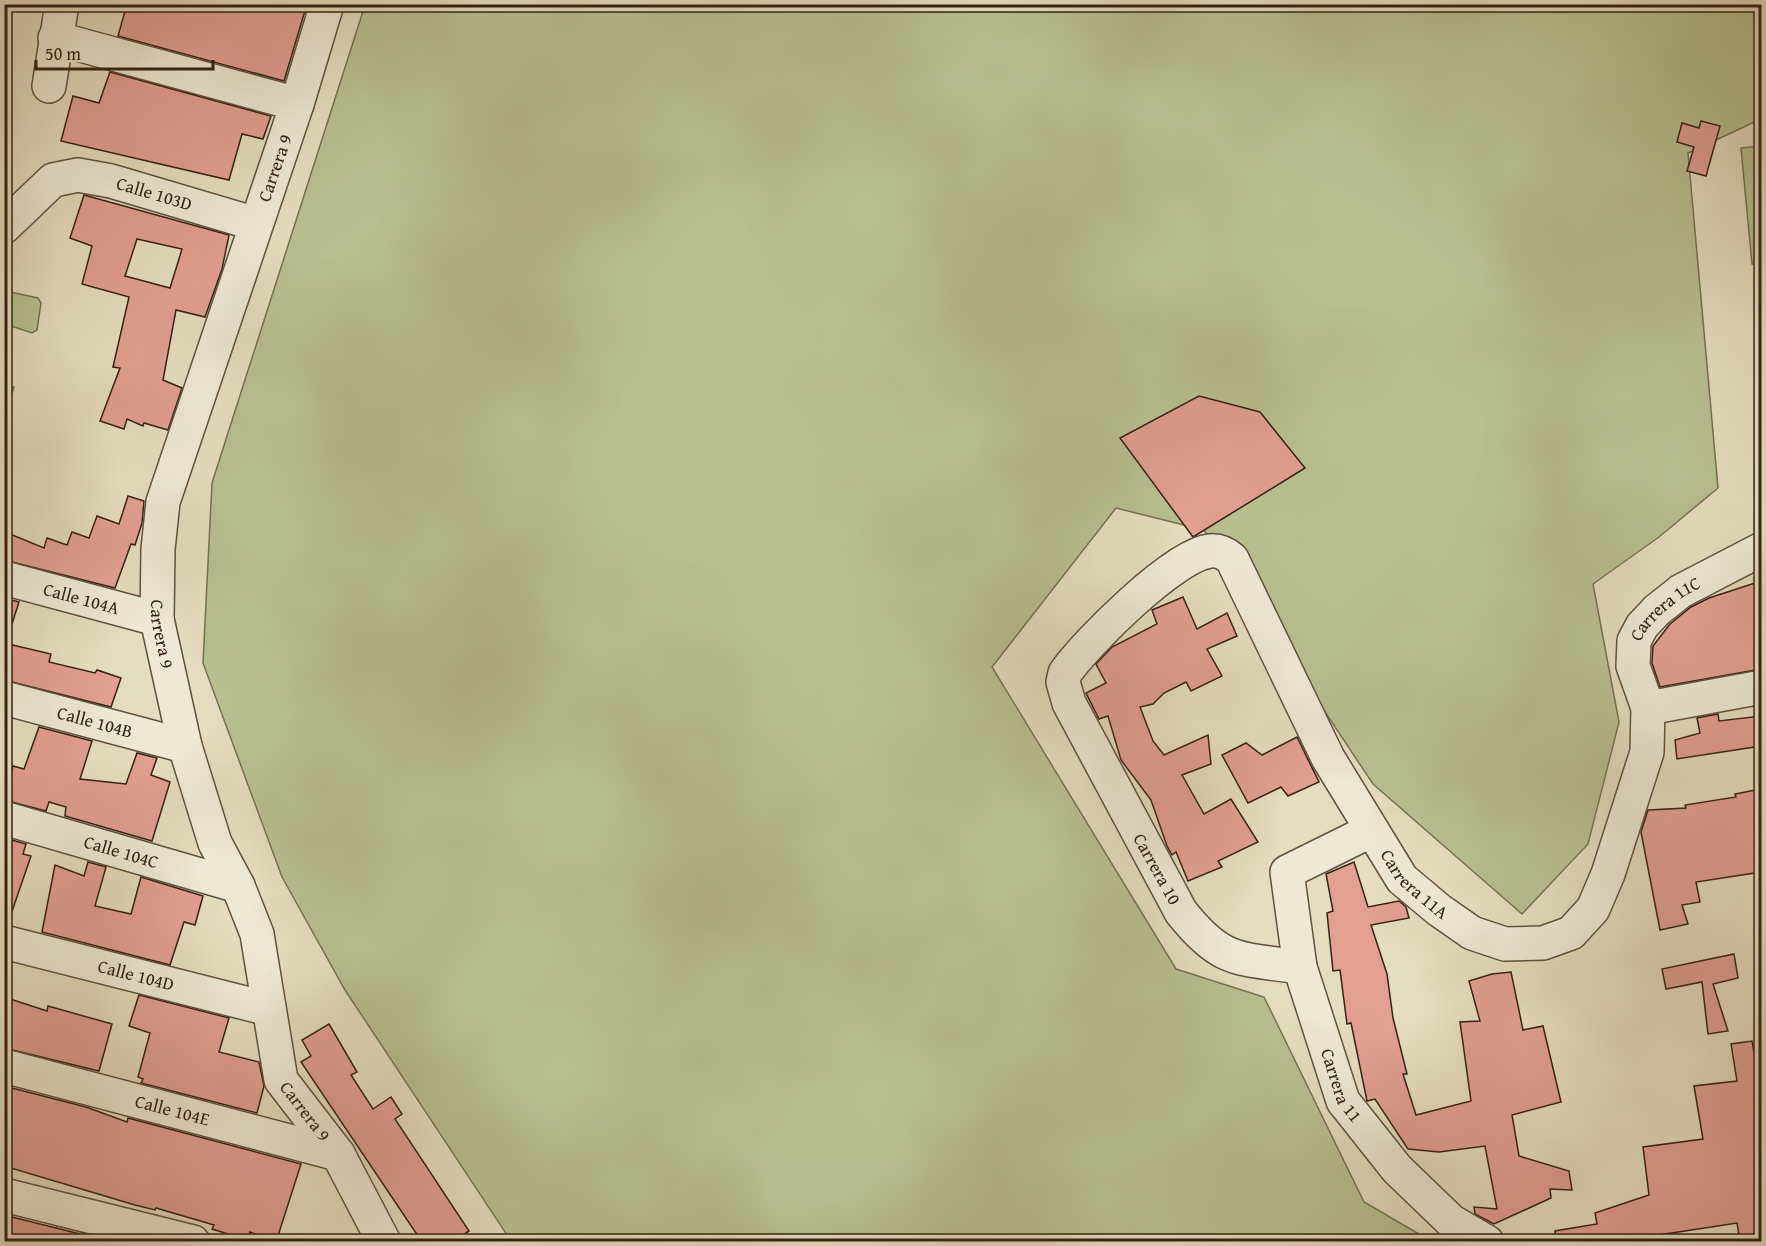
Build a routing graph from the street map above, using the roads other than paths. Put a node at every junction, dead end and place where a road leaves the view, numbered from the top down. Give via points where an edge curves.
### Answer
1 (62, 4) edge
2 (327, 4) edge
3 (55, 38) junction
4 (49, 86) dead end
5 (297, 104) junction
6 (256, 224) junction
7 (4, 227) edge
8 (1761, 549) edge
9 (1189, 559) joint
10 (4, 578) edge
11 (157, 619) junction
12 (1761, 687) edge
13 (4, 698) edge
14 (1648, 708) junction
15 (185, 746) junction
16 (4, 818) edge
17 (1370, 831) junction
18 (238, 886) junction
19 (4, 942) edge
20 (1300, 967) junction
21 (269, 1009) junction
22 (4, 1066) edge
23 (338, 1154) junction
24 (4, 1195) edge
25 (193, 1242) edge
26 (384, 1242) edge
27 (1488, 1242) edge

1 - 3 street
2 - 5 street, Carrera 9
3 - 4 street
3 - 5 street
5 - 6 street, Carrera 9
6 - 7 street, Calle 103D via 78,175 53,180
6 - 11 street, Carrera 9 via 163,502
8 - 14 street, Carrera 11C via 1681,591 1642,626 1634,641 1634,666
9 - 17 street, Carrera 11A via 1208,551 1219,551 1232,559 1328,758
9 - 20 street, Carrera 10 via 1137,598 1071,664 1063,682 1069,703 1181,912 1195,930 1214,949 1233,958
10 - 11 street, Calle 104A
11 - 15 street, Carrera 9
12 - 14 street
13 - 15 street, Calle 104B
14 - 17 street, Carrera 11A via 1647,752 1608,874 1593,909 1571,933 1543,944 1505,944 1472,933 1402,879
15 - 18 street, Carrera 9 via 214,843
16 - 18 street, Calle 104C
17 - 20 street, Carrera 11 via 1287,872
18 - 21 street, Carrera 9 via 257,934
19 - 21 street, Calle 104D
20 - 27 street, Carrera 11 via 1343,1101 1397,1169 1451,1221
21 - 23 street, Carrera 9 via 281,1080
22 - 23 street, Calle 104E
23 - 26 street, Carrera 9
24 - 25 street

